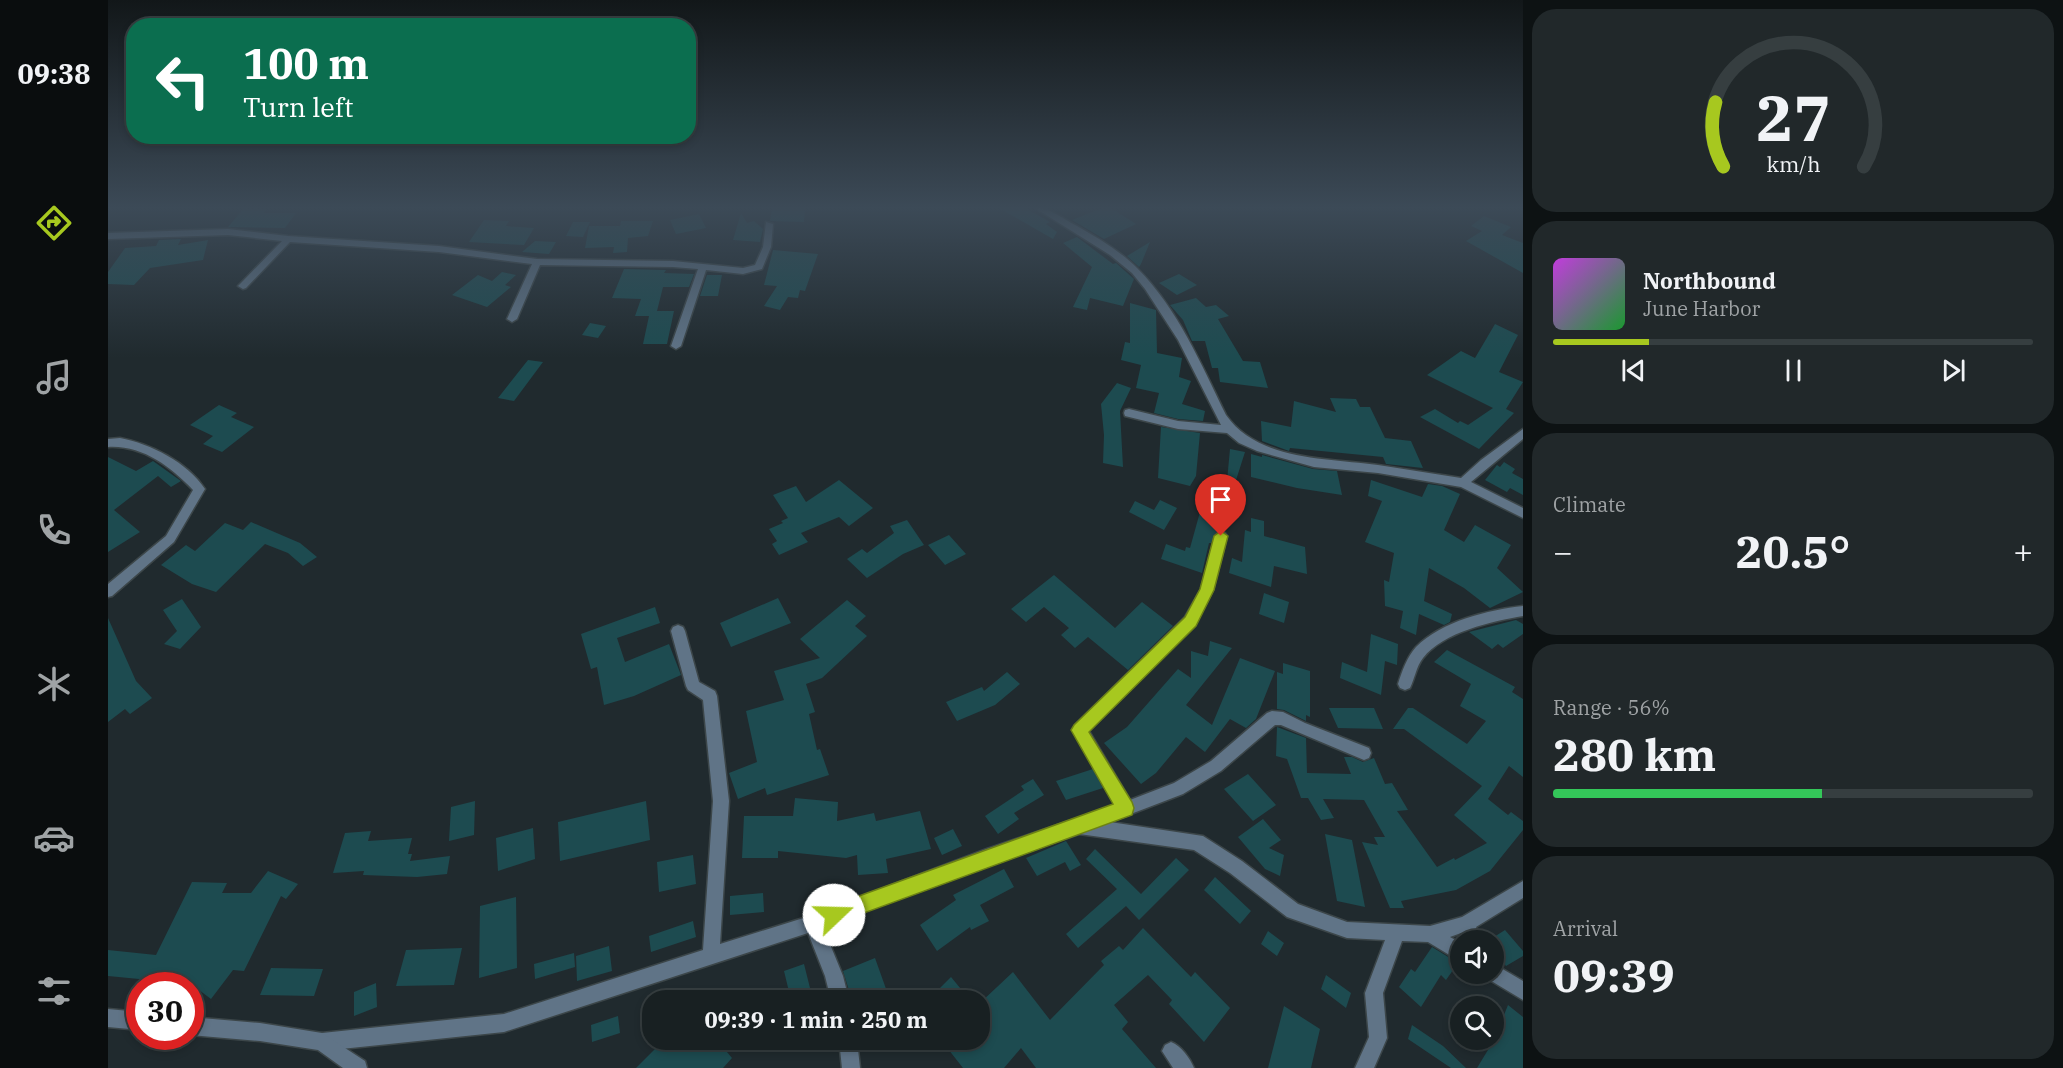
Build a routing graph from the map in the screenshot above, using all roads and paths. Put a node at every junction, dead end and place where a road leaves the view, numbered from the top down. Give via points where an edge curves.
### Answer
1 (270, 258) edge
2 (506, 258) edge
3 (763, 258) edge
4 (1117, 258) edge
5 (537, 262) junction
6 (703, 267) junction
7 (243, 286) dead end
8 (513, 319) dead end
9 (676, 346) dead end
10 (1129, 413) dead end
11 (1230, 429) junction
12 (1523, 433) edge
13 (108, 443) edge
14 (1463, 483) junction
15 (1523, 513) edge
16 (1221, 536) dead end
17 (108, 592) edge
18 (1523, 611) edge
19 (678, 631) dead end
20 (1405, 684) dead end
21 (1364, 753) dead end
22 (1126, 808) junction
23 (1079, 826) junction
24 (1523, 889) edge
25 (813, 923) junction
26 (1465, 924) junction
27 (1468, 930) edge
28 (1397, 932) junction
29 (1430, 934) junction
30 (1450, 946) edge
31 (711, 957) junction
32 (1504, 979) edge
33 (838, 990) edge
34 (1523, 991) edge
35 (108, 1018) edge
36 (126, 1020) edge
37 (204, 1027) edge
38 (322, 1042) junction
39 (849, 1050) edge
40 (1171, 1051) dead end
41 (358, 1068) edge
42 (851, 1068) edge
43 (1185, 1068) edge
44 (1364, 1068) edge

1 - 7 street
2 - 5 street
3 - 6 street via 759,267 743,271
4 - 11 street via 1152,291
5 - 6 street
5 - 8 street
6 - 9 street
10 - 11 street via 1178,425
11 - 14 street via 1261,448 1314,463
12 - 14 street
13 - 17 street via 136,445 183,471 200,489 170,539
14 - 15 street
16 - 22 street via 1207,590 1190,621 1080,730
18 - 20 street via 1462,626 1423,649
19 - 31 street via 693,686 710,696 721,801
21 - 22 street via 1283,718 1272,718 1215,766 1178,789
22 - 23 street
23 - 25 street
23 - 28 street via 1197,842 1293,911 1347,930
24 - 26 street
25 - 31 street
25 - 33 street
26 - 27 street
26 - 29 street
28 - 29 street
28 - 44 street via 1374,993 1378,1038
29 - 30 street
31 - 38 street via 504,1023
32 - 34 street
35 - 36 street
37 - 38 street
38 - 41 street
39 - 42 street
40 - 43 street

